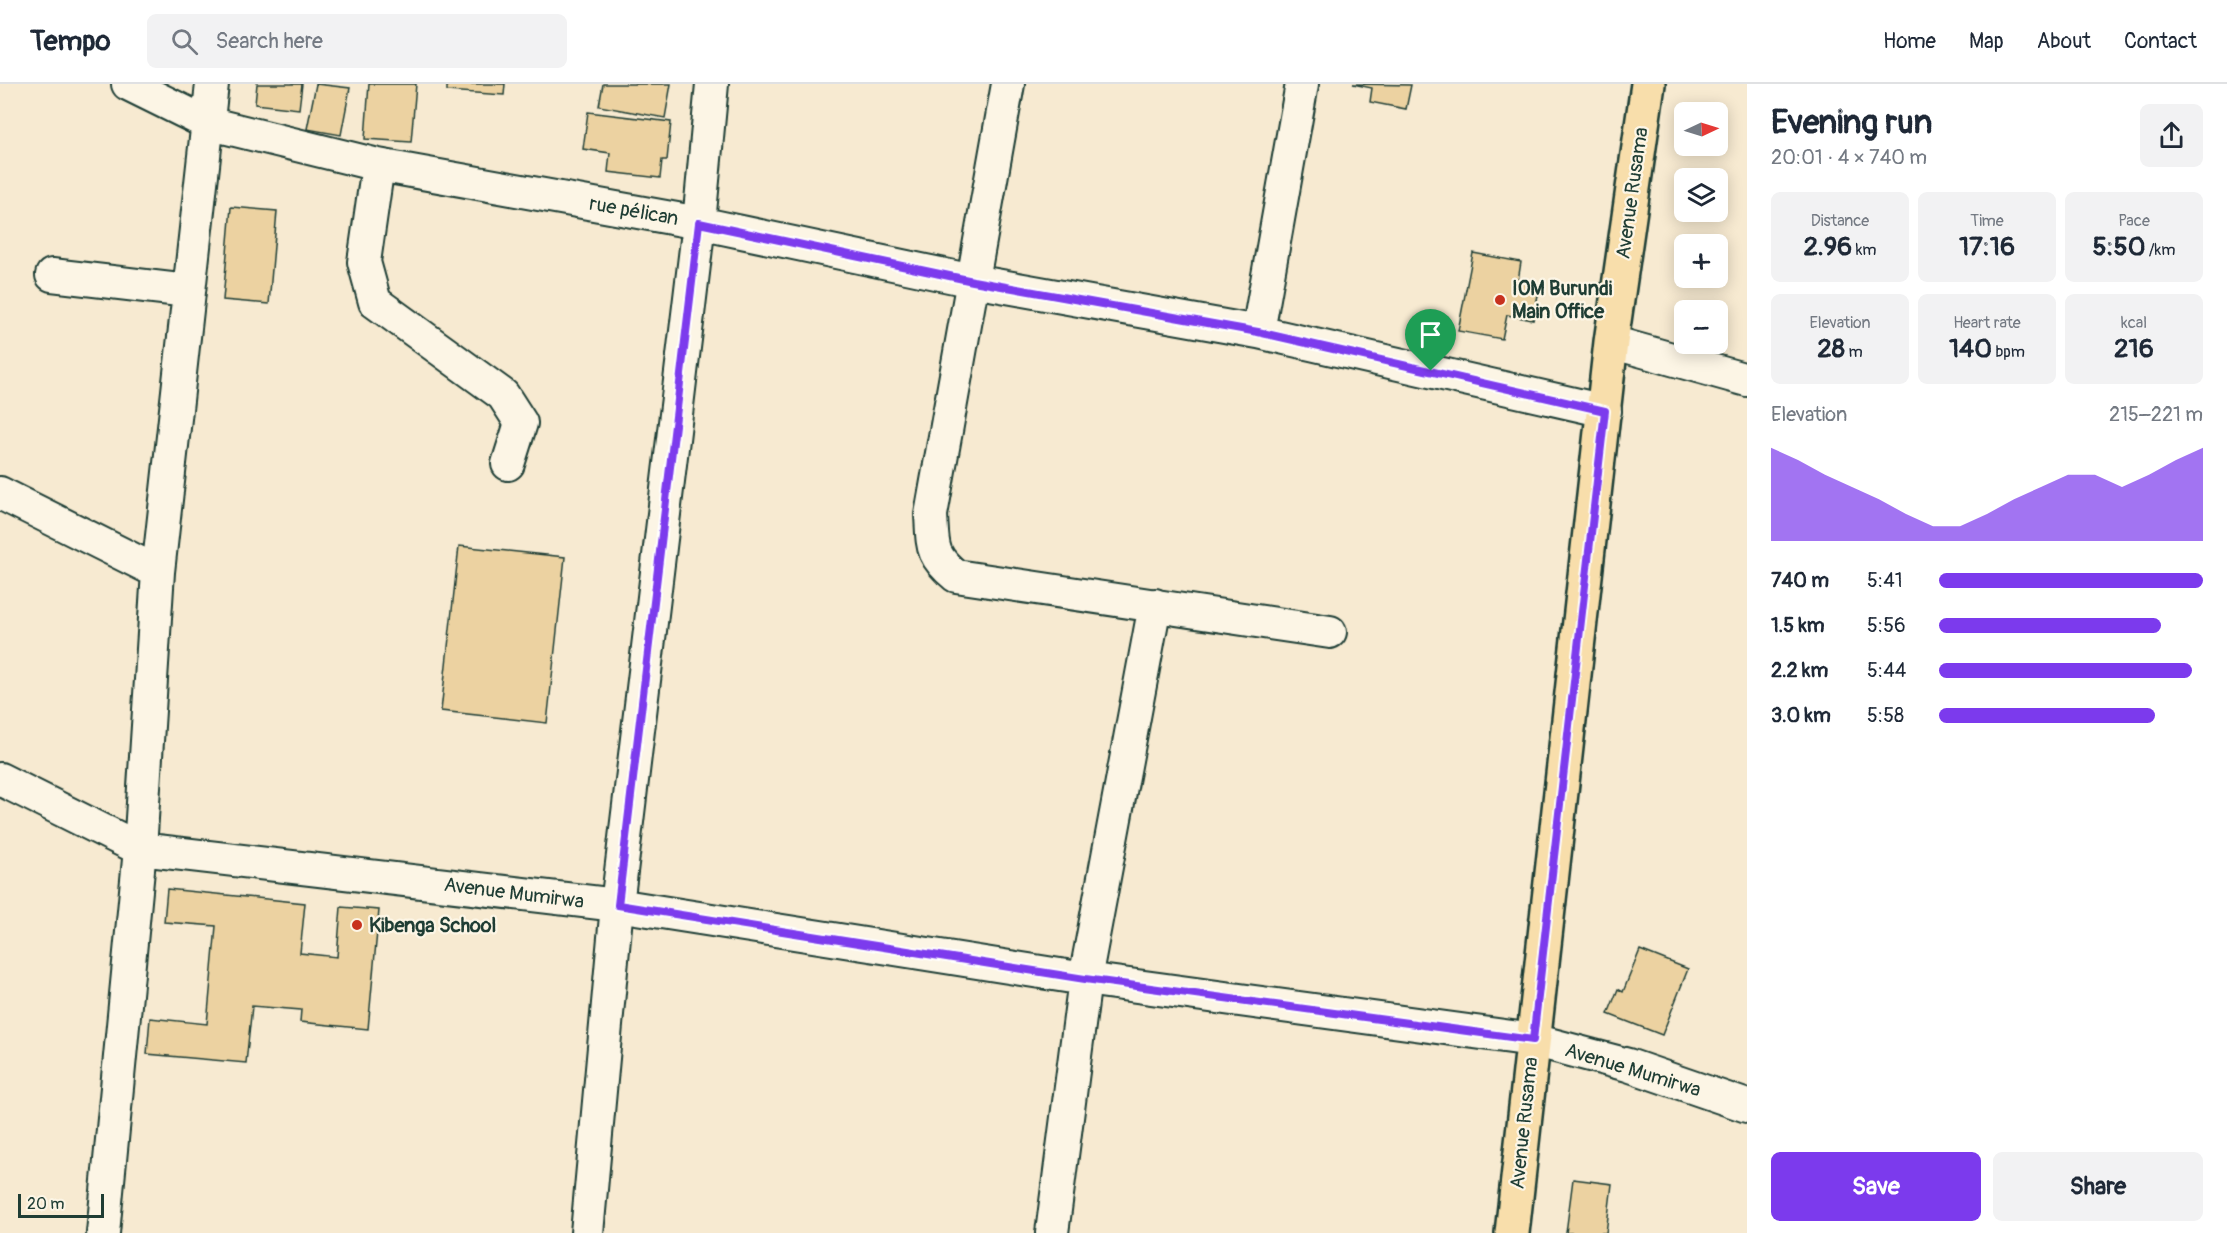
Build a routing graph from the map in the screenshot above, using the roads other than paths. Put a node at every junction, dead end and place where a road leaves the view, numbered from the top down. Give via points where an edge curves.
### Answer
1 (128, 84) edge
2 (212, 84) edge
3 (712, 84) edge
4 (1008, 84) edge
5 (1302, 84) edge
6 (1648, 84) edge
7 (207, 123) junction
8 (378, 165) junction
9 (699, 223) junction
10 (52, 275) dead end
11 (973, 281) junction
12 (188, 291) junction
13 (1258, 332) junction
14 (1611, 342) junction
15 (1747, 380) edge
16 (1605, 411) junction
17 (508, 464) dead end
18 (0, 493) edge
19 (158, 572) junction
20 (1155, 605) junction
21 (1330, 632) dead end
22 (0, 779) edge
23 (140, 849) junction
24 (618, 905) junction
25 (1085, 979) junction
26 (1533, 1040) junction
27 (1747, 1106) edge
28 (103, 1233) edge
29 (587, 1233) edge
30 (1052, 1233) edge
31 (1512, 1233) edge

1 - 7 street, rue pélican
2 - 7 street
3 - 9 street
4 - 11 street
5 - 13 street
6 - 14 main road, Avenue Rusama
7 - 8 street, rue pélican
7 - 12 street
8 - 9 street, rue pélican
8 - 17 street via 364,262 375,302 503,395 521,423
9 - 11 street, rue pélican
9 - 24 street
10 - 12 street
11 - 13 street, rue pélican
11 - 20 street via 931,515 934,549 940,562 956,576
12 - 19 street
13 - 16 street, rue pélican
14 - 15 street
14 - 16 main road, Avenue Rusama
16 - 26 main road, Avenue Rusama
18 - 19 street
19 - 23 street
20 - 21 street
20 - 25 street
22 - 23 street, Avenue Mumirwa
23 - 24 street, Avenue Mumirwa
23 - 28 street
24 - 25 street, Avenue Mumirwa
24 - 29 street
25 - 26 street, Avenue Mumirwa
25 - 30 street
26 - 27 street, Avenue Mumirwa via 1628,1065
26 - 31 main road, Avenue Rusama

